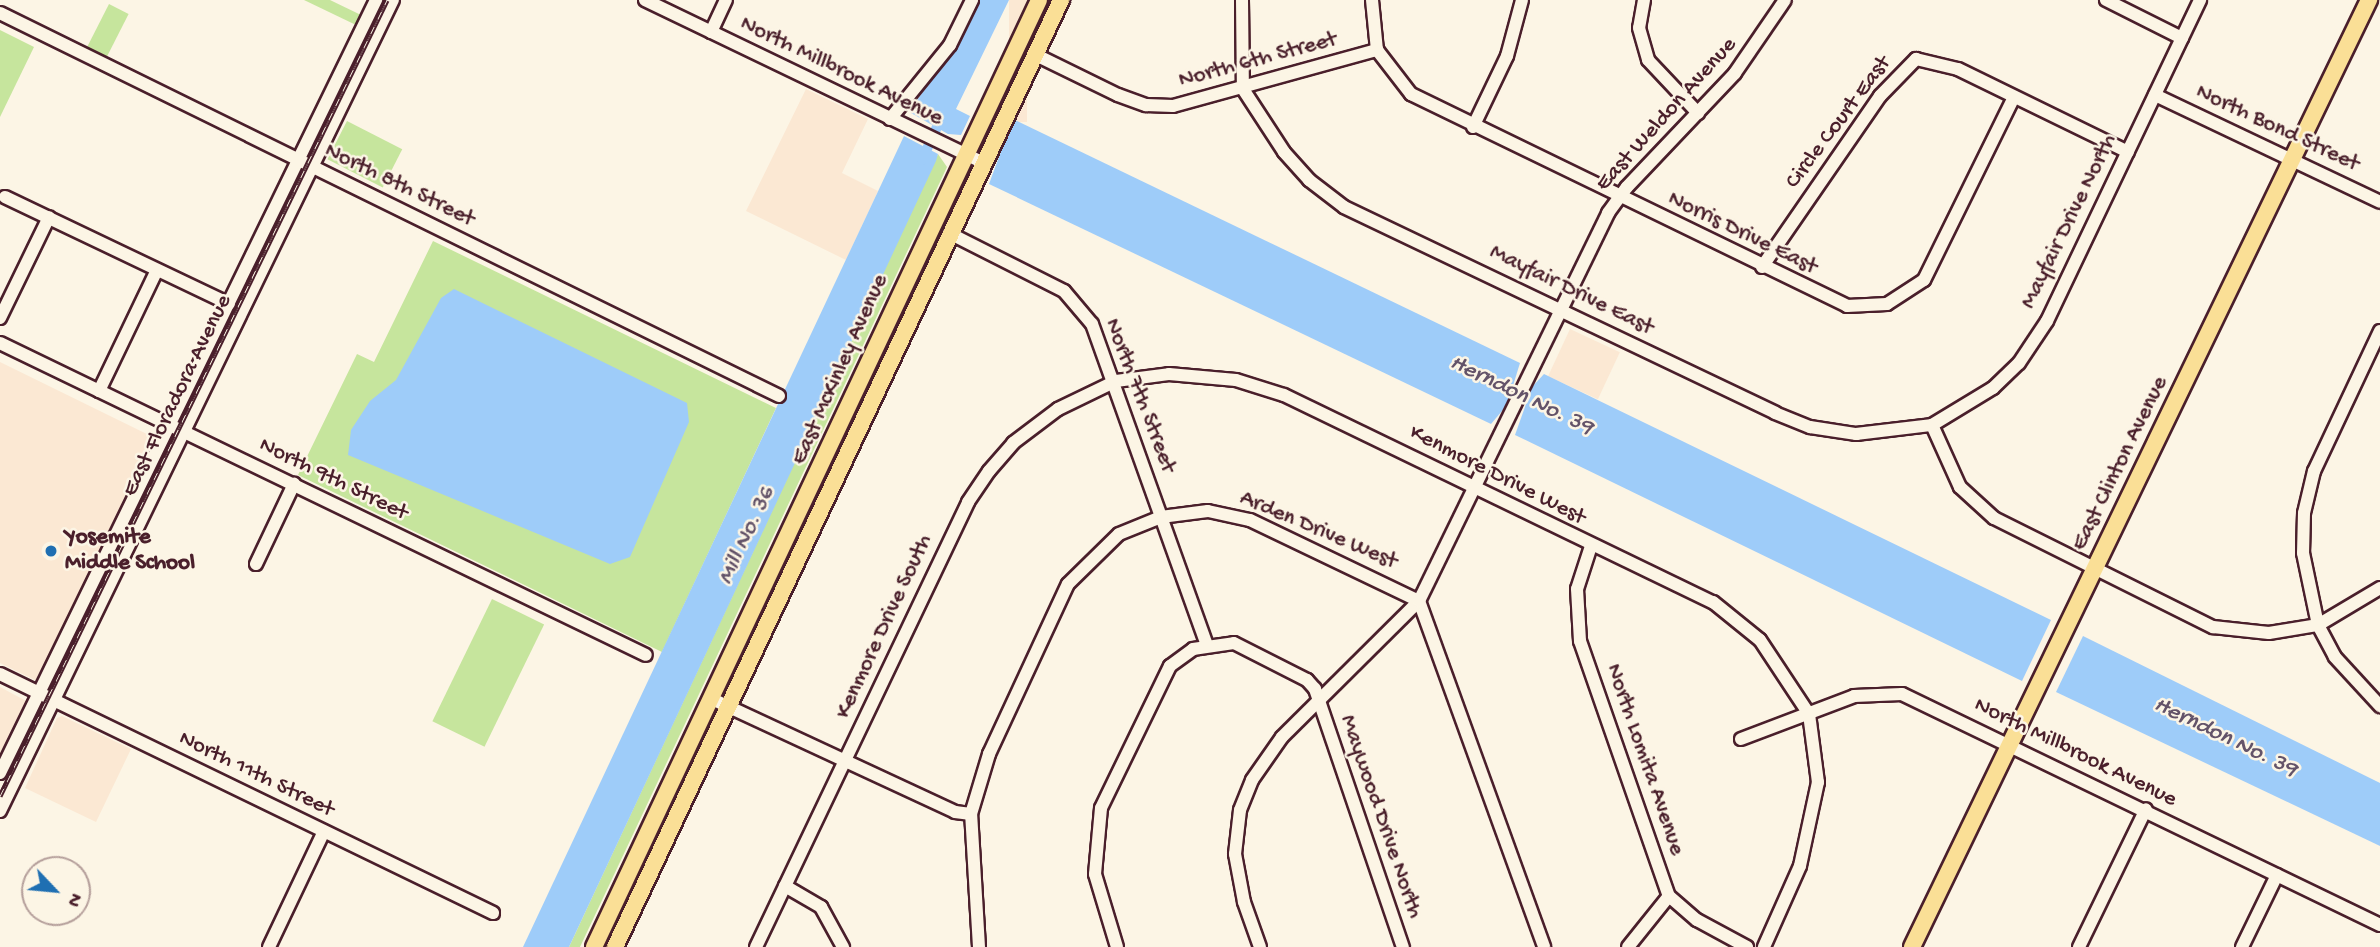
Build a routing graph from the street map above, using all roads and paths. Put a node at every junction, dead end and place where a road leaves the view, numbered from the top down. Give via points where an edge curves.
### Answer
1 (376, 0) edge
2 (393, 0) edge
3 (645, 0) edge
4 (726, 0) edge
5 (972, 0) edge
6 (1039, 0) edge
7 (1048, 0) edge
8 (1060, 0) edge
9 (1242, 0) edge
10 (1372, 0) edge
11 (1522, 0) edge
12 (1644, 0) edge
13 (1785, 0) edge
14 (2106, 0) edge
15 (2200, 0) edge
16 (2369, 0) edge
17 (0, 13) edge
18 (711, 32) junction
19 (2182, 38) junction
20 (1377, 50) junction
21 (1034, 54) junction
22 (1244, 89) junction
23 (2155, 95) junction
24 (2014, 97) junction
25 (1698, 113) junction
26 (890, 119) junction
27 (1473, 127) junction
28 (2128, 152) junction
29 (964, 155) junction
30 (298, 159) junction
31 (2292, 160) junction
32 (982, 162) junction
33 (313, 167) junction
34 (5, 197) dead end
35 (1618, 198) junction
36 (2380, 202) edge
37 (49, 217) junction
38 (949, 233) junction
39 (1762, 267) junction
40 (157, 270) junction
41 (897, 303) junction
42 (229, 304) junction
43 (1561, 309) junction
44 (0, 318) edge
45 (2380, 331) edge
46 (0, 343) edge
47 (1116, 381) junction
48 (99, 391) junction
49 (877, 393) junction
50 (779, 396) dead end
51 (171, 425) junction
52 (1932, 425) junction
53 (184, 431) junction
54 (294, 484) junction
55 (1476, 487) junction
56 (1161, 517) junction
57 (1591, 546) junction
58 (256, 564) dead end
59 (2095, 570) junction
60 (2380, 588) edge
61 (1419, 601) junction
62 (2318, 625) junction
63 (1207, 645) junction
64 (646, 655) dead end
65 (0, 674) edge
66 (39, 694) junction
67 (712, 699) junction
68 (53, 700) junction
69 (1320, 700) junction
70 (2380, 706) edge
71 (729, 707) junction
72 (1809, 714) junction
73 (1741, 738) dead end
74 (2010, 745) junction
75 (844, 761) junction
76 (0, 773) edge
77 (2146, 809) junction
78 (0, 811) edge
79 (971, 814) junction
80 (324, 831) junction
81 (2277, 875) junction
82 (785, 886) junction
83 (1669, 896) junction
84 (494, 914) dead end
85 (2380, 925) edge
86 (269, 947) edge
87 (594, 947) edge
88 (615, 947) edge
89 (756, 947) edge
90 (843, 947) edge
91 (979, 947) edge
92 (1117, 947) edge
93 (1260, 947) edge
94 (1403, 947) edge
95 (1544, 947) edge
96 (1628, 947) edge
97 (1747, 947) edge
98 (1764, 947) edge
99 (1912, 947) edge
100 (2079, 947) edge
101 (2242, 947) edge

1 - 30 street, East Floradora Avenue
2 - 33 street, East Floradora Avenue
3 - 18 street, North Millbrook Avenue
4 - 18 street
5 - 26 street via 950,44
6 - 29 main road, East McKinley Avenue
7 - 21 main road via 1031,38
8 - 21 main road, East McKinley Avenue
9 - 22 street
10 - 20 street
11 - 27 street via 1507,56
12 - 25 street via 1639,28 1644,52
13 - 25 street, East Weldon Avenue via 1751,55
14 - 19 street
15 - 19 street, Mayfair Drive North
16 - 31 main road, East Clinton Avenue
17 - 30 street, North 8th Street
18 - 26 street, North Millbrook Avenue
19 - 23 street, Mayfair Drive North
20 - 22 street, North 6th Street
20 - 27 street, Norris Drive East via 1410,94
21 - 22 street, North 6th Street via 1146,105 1173,106
21 - 32 main road, East McKinley Avenue
22 - 43 street, Mayfair Drive East via 1284,152 1309,180 1344,207
23 - 28 street, Mayfair Drive North
23 - 31 street, North Bond Street
24 - 28 street, Circle Court East
24 - 39 street, Circle Court East via 1958,69 1916,59 1880,96
24 - 39 street, Norris Drive East via 1936,262 1908,295 1873,307 1847,306
25 - 35 street, East Weldon Avenue
26 - 29 street, North Millbrook Avenue
27 - 35 street, Norris Drive East
28 - 52 street, Mayfair Drive North via 2027,352 1993,388
29 - 32 street, North Millbrook Avenue
29 - 41 main road, East McKinley Avenue
30 - 33 street, North 8th Street
30 - 42 street, East Floradora Avenue
31 - 36 street, North Bond Street
31 - 59 main road, East Clinton Avenue
32 - 38 main road, East McKinley Avenue
33 - 50 street, North 8th Street
33 - 53 street, East Floradora Avenue
34 - 37 street
35 - 39 street, Norris Drive East
35 - 43 street, East Weldon Avenue
37 - 40 street
37 - 44 street
38 - 47 street, North 7th Street via 1064,291 1092,324
38 - 49 main road, East McKinley Avenue
40 - 42 street
40 - 48 street
41 - 49 main road via 902,317 883,360
41 - 67 main road, East McKinley Avenue
42 - 51 street, East Floradora Avenue
43 - 52 street, Mayfair Drive East via 1810,427 1878,434
43 - 55 street, East Weldon Avenue
45 - 62 street via 2308,491 2304,573
46 - 48 street, North 9th Street
47 - 55 street, Kenmore Drive West via 1202,374 1260,386
47 - 56 street, North 7th Street
47 - 75 street, Kenmore Drive South via 1034,426 989,471 968,502
48 - 51 street, North 9th Street
49 - 71 main road, East McKinley Avenue
51 - 53 street, North 9th Street
51 - 66 street, East Floradora Avenue
52 - 59 street via 1951,472 1982,510
53 - 54 street, North 9th Street
53 - 68 street, East Floradora Avenue
54 - 58 street
54 - 64 street, North 9th Street
55 - 57 street, Kenmore Drive West
55 - 61 street, East Weldon Avenue
56 - 61 street, Arden Drive West via 1208,511 1250,520
56 - 63 street, North 7th Street
56 - 79 street, Arden Drive West via 1105,544 1068,584 989,754
57 - 72 street, Kenmore Drive West via 1713,602 1760,640
57 - 83 street, North Lomita Avenue via 1577,589 1580,641
59 - 62 street via 2213,627 2269,633
59 - 74 main road, East Clinton Avenue
60 - 62 street
61 - 69 street, East Weldon Avenue
61 - 95 street
62 - 70 street via 2335,657
63 - 69 street via 1234,643 1307,680
63 - 92 street via 1181,656 1161,677 1101,808 1095,874
65 - 66 street, North 11th Street
66 - 68 street, North 11th Street
66 - 76 street, East Floradora Avenue
67 - 71 street
67 - 87 main road, East McKinley Avenue
68 - 78 street, East Floradora Avenue
68 - 80 street, North 11th Street
69 - 93 street, East Weldon Avenue via 1265,758 1240,810 1235,854 1238,879
69 - 94 street, Maywood Drive North
71 - 75 street
71 - 88 main road, East McKinley Avenue
72 - 73 street, North Millbrook Avenue
72 - 74 street, North Millbrook Avenue via 1854,696 1902,694
72 - 98 street via 1818,782 1800,866
74 - 77 street, North Millbrook Avenue
74 - 99 main road, East Clinton Avenue
75 - 79 street via 955,812
75 - 82 street, Kenmore Drive South
77 - 81 street, North Millbrook Avenue
77 - 100 street
79 - 91 street, Arden Drive West
80 - 84 street, North 11th Street
80 - 86 street
81 - 85 street, North Millbrook Avenue
81 - 101 street
82 - 89 street, Kenmore Drive South
82 - 90 street via 821,907
83 - 96 street
83 - 97 street via 1697,920

